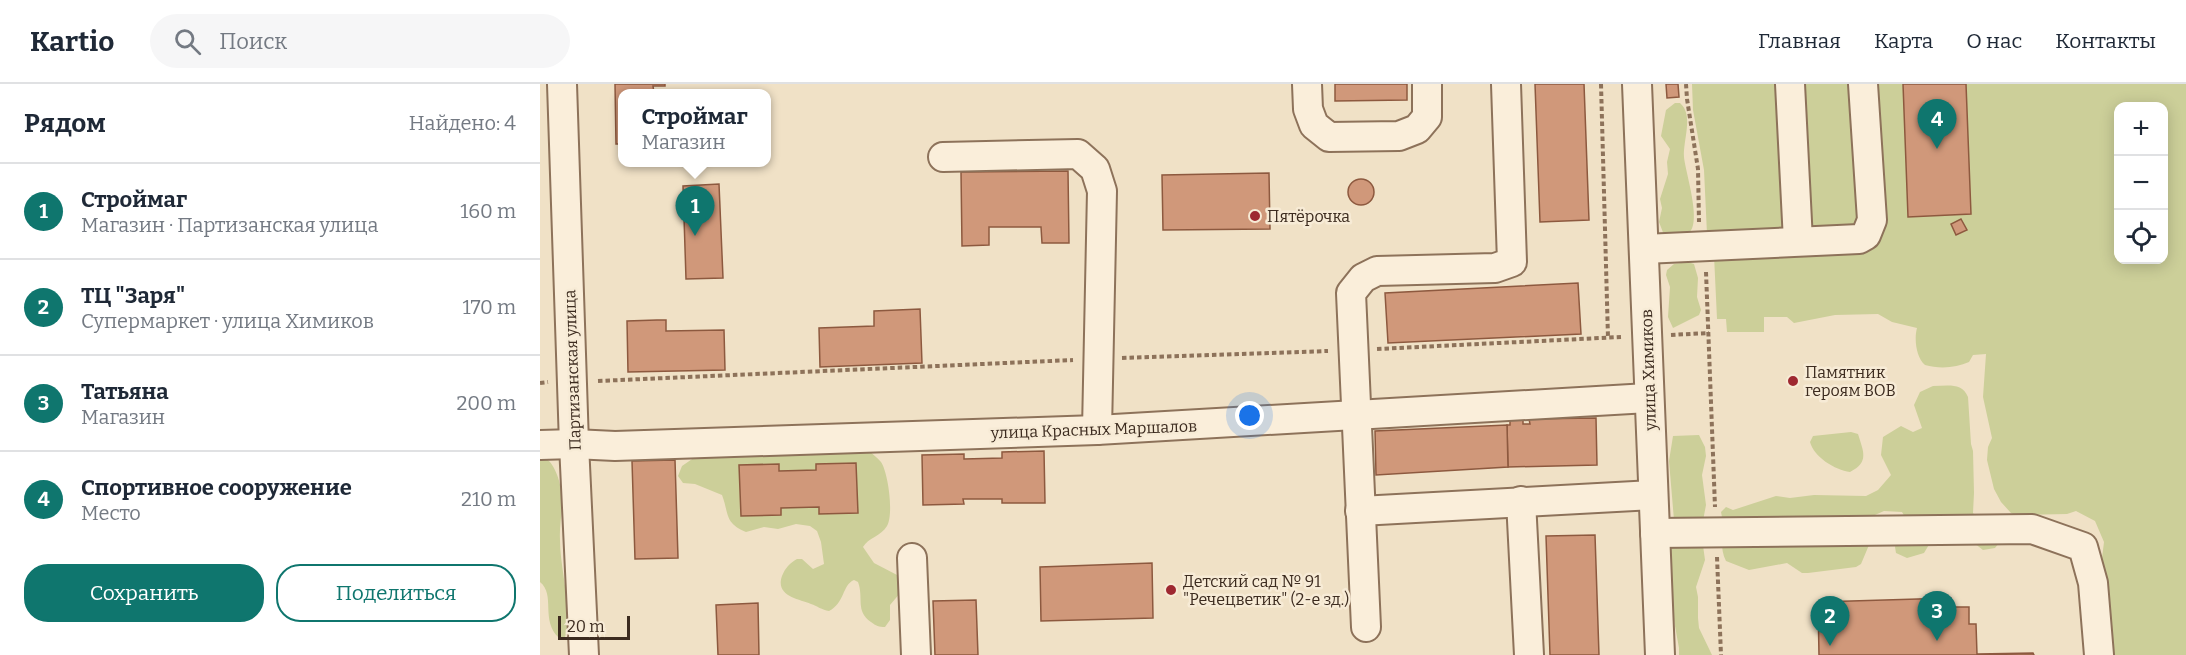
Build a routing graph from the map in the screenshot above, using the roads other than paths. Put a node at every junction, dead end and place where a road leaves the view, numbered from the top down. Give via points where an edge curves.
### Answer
1 (562, 84) edge
2 (1307, 84) edge
3 (1427, 84) edge
4 (1506, 84) edge
5 (1637, 84) edge
6 (1790, 84) edge
7 (1863, 84) edge
8 (943, 157) dead end
9 (1798, 242) junction
10 (1644, 249) junction
11 (1648, 398) junction
12 (1356, 416) junction
13 (1097, 430) junction
14 (574, 444) junction
15 (540, 445) edge
16 (1653, 495) junction
17 (1521, 501) junction
18 (1360, 511) junction
19 (1655, 533) junction
20 (912, 558) dead end
21 (1366, 627) dead end
22 (584, 655) edge
23 (916, 655) edge
24 (1529, 655) edge
25 (1660, 655) edge
26 (2099, 655) edge

1 - 14 street, Партизанская улица
2 - 3 street via 1308,109 1314,125 1329,137 1400,136 1418,129 1427,117
4 - 12 street via 1512,262 1494,268 1377,271 1363,278 1351,293
5 - 10 street, улица Химиков
6 - 9 street
7 - 9 street via 1872,220 1866,235 1859,239
8 - 13 street via 1078,154 1095,169 1102,191
9 - 10 street
10 - 11 street, улица Химиков
11 - 12 street, улица Красных Маршалов
11 - 16 street, улица Химиков
12 - 13 street, улица Красных Маршалов
12 - 18 street
13 - 14 street, улица Красных Маршалов via 615,446
14 - 15 street, улица Красных Маршалов
14 - 22 street, Партизанская улица
16 - 17 street
16 - 19 street, улица Химиков
17 - 18 street
17 - 24 street
18 - 21 street
19 - 25 street, улица Химиков
19 - 26 street via 2032,529 2083,547 2094,583
20 - 23 street

